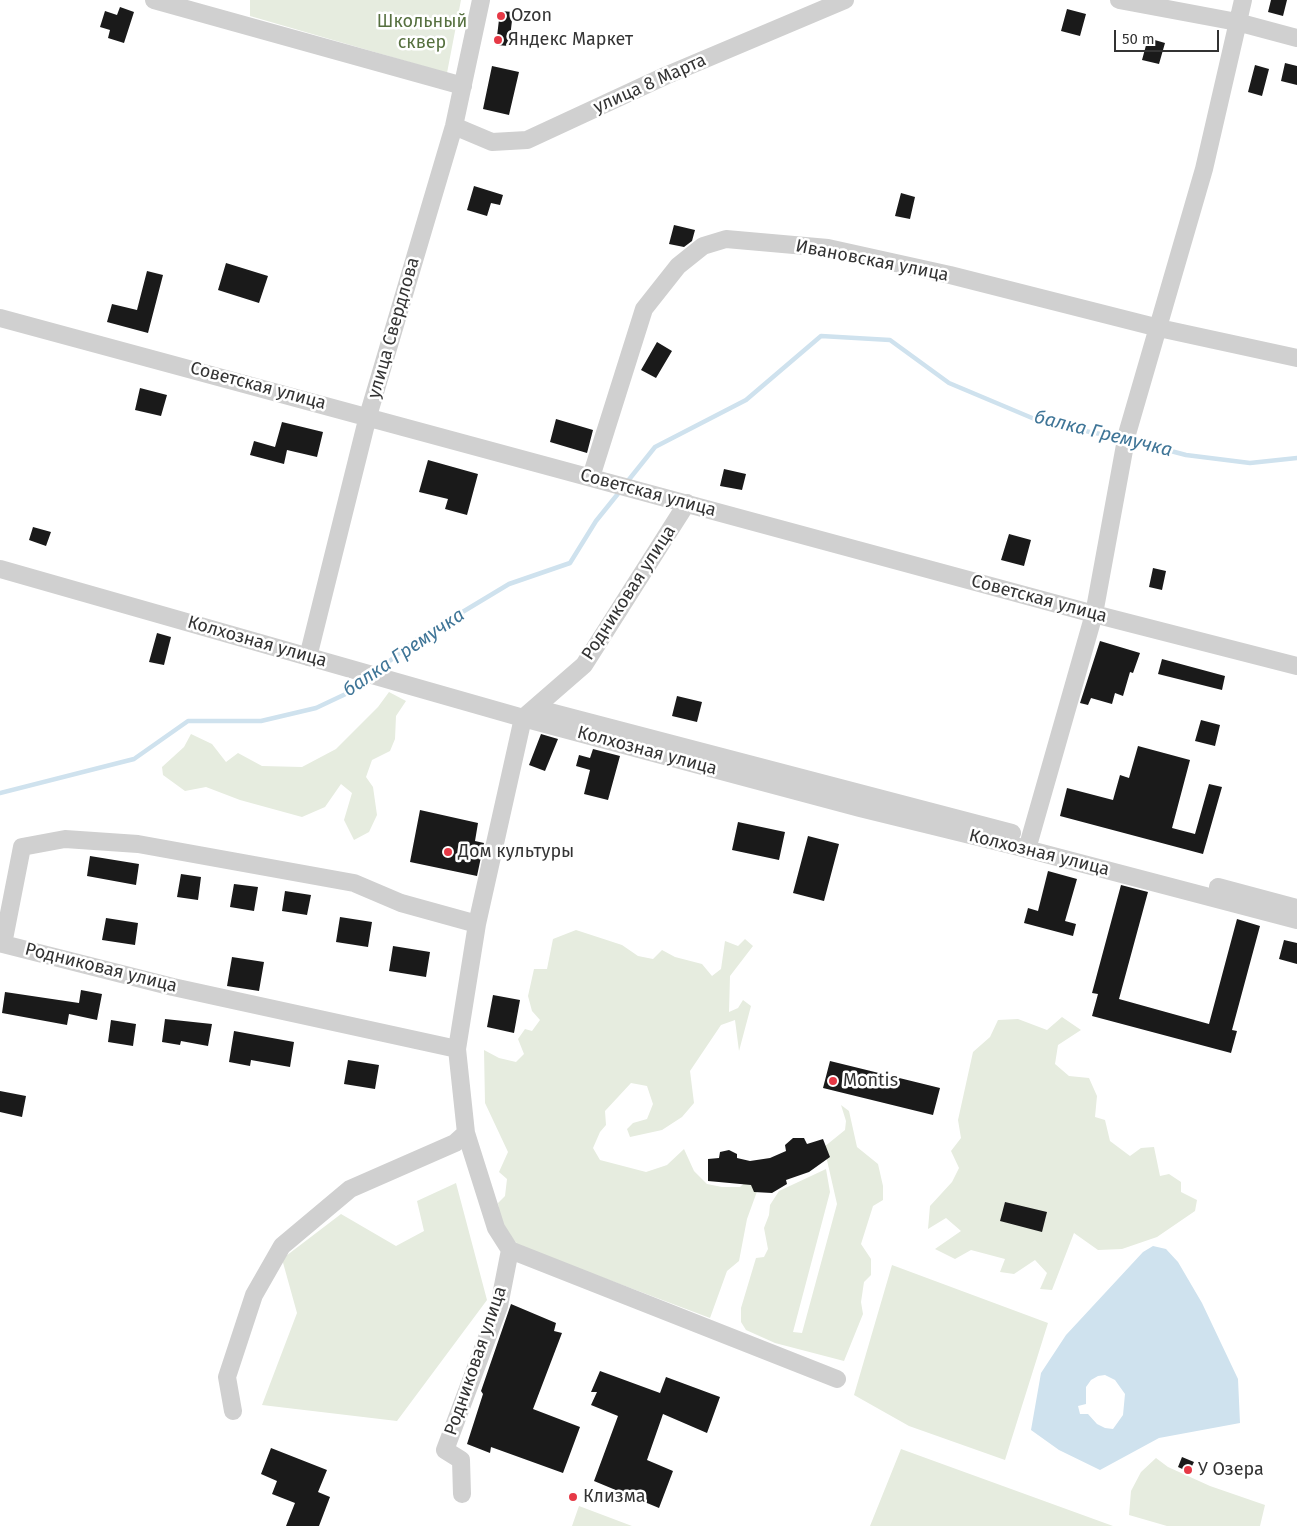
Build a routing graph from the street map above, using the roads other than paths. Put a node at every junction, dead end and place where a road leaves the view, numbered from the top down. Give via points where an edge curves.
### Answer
1 (154, 0) edge
2 (481, 0) edge
3 (845, 0) edge
4 (1119, 0) edge
5 (1243, 0) edge
6 (1237, 22) junction
7 (1297, 38) edge
8 (463, 86) junction
9 (454, 126) junction
10 (0, 318) edge
11 (1159, 328) junction
12 (1297, 358) edge
13 (368, 416) junction
14 (591, 477) junction
15 (687, 503) junction
16 (0, 568) edge
17 (1094, 614) junction
18 (308, 657) junction
19 (1297, 666) edge
20 (527, 715) junction
21 (1028, 843) junction
22 (1297, 908) edge
23 (1297, 920) edge
24 (477, 924) junction
25 (458, 1049) junction
26 (466, 1133) junction
27 (510, 1250) junction
28 (837, 1379) dead end
29 (233, 1410) dead end
30 (462, 1494) dead end

1 - 8 street
2 - 8 street, улица Свердлова
3 - 9 street, улица 8 Марта via 664,76 527,140 492,142
4 - 6 street
5 - 6 street
6 - 7 street
6 - 11 street via 1204,169
8 - 9 street, улица Свердлова
9 - 13 street, улица Свердлова
10 - 13 street, Советская улица
11 - 12 street, Ивановская улица
11 - 14 street, Ивановская улица via 828,248 726,239 703,246 678,266 644,309
11 - 17 street via 1126,434
13 - 14 street, Советская улица
13 - 18 street, улица Свердлова
14 - 15 street, Советская улица
15 - 17 street, Советская улица
15 - 20 street, Родниковая улица via 584,665
16 - 18 street, Колхозная улица
17 - 19 street, Советская улица
17 - 21 street
18 - 20 street, Колхозная улица
20 - 21 street, Колхозная улица via 860,808
20 - 24 street
21 - 22 street, Колхозная улица
21 - 23 street, Колхозная улица
24 - 25 street
24 - 25 street, Родниковая улица via 401,903 354,883 138,844 65,839 22,847 3,944 173,987
25 - 26 street
26 - 27 street via 496,1228
26 - 29 street via 455,1142 350,1189 282,1246 254,1295 227,1377
27 - 28 street
27 - 30 street, Родниковая улица via 499,1306 445,1450 461,1460

